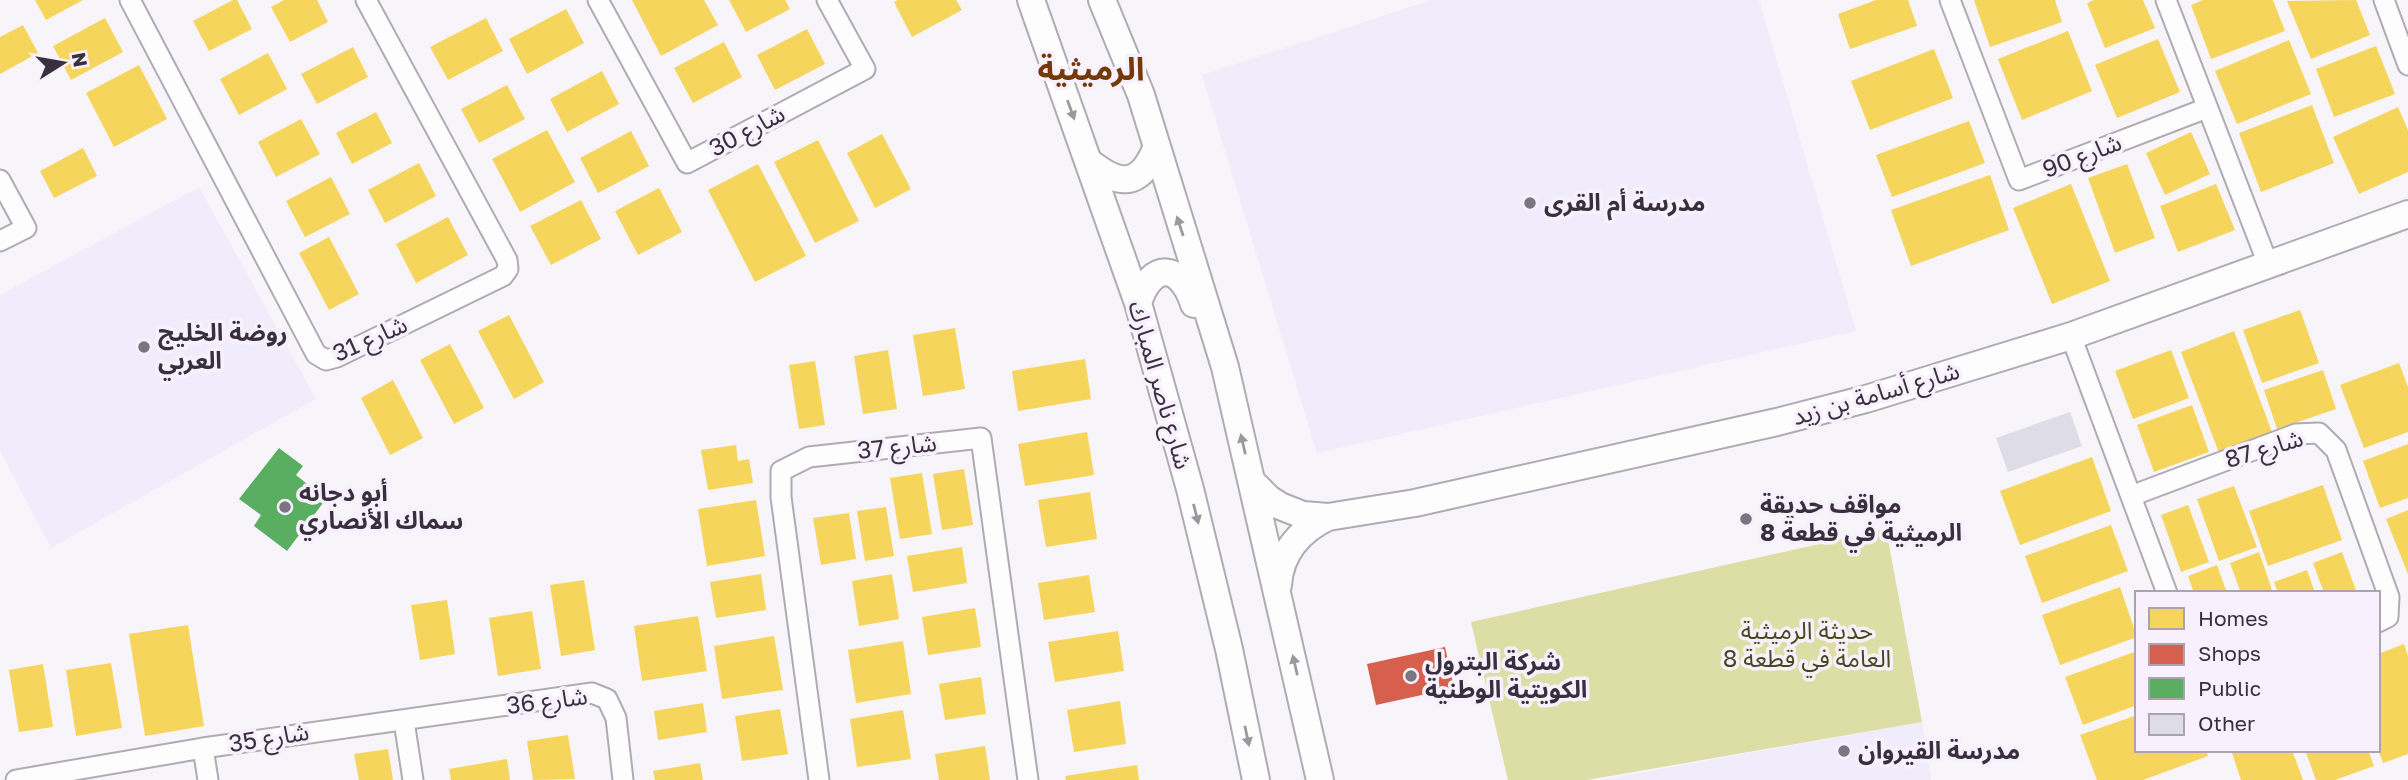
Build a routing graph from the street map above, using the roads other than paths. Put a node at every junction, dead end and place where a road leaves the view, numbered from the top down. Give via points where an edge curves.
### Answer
1 (130, 0) edge
2 (366, 0) edge
3 (598, 0) edge
4 (827, 0) edge
5 (1031, 0) edge
6 (1102, 0) edge
7 (1950, 0) edge
8 (2166, 0) edge
9 (2384, 0) edge
10 (2402, 32) edge
11 (2408, 65) edge
12 (2207, 108) junction
13 (1156, 149) junction
14 (1089, 162) junction
15 (0, 180) edge
16 (2408, 214) edge
17 (0, 241) edge
18 (2268, 264) junction
19 (1138, 303) junction
20 (2071, 336) junction
21 (1225, 367) junction
22 (1252, 482) junction
23 (2131, 496) junction
24 (1328, 517) junction
25 (1278, 591) junction
26 (2166, 591) edge
27 (2380, 621) edge
28 (404, 721) junction
29 (335, 728) joint
30 (203, 748) junction
31 (16, 780) edge
32 (208, 780) edge
33 (413, 780) edge
34 (623, 780) edge
35 (819, 780) edge
36 (1028, 780) edge
37 (1256, 780) edge
38 (1320, 780) edge

1 - 2 street, شارع 31 via 316,354 326,360 503,276 508,269 508,261
3 - 4 street, شارع 30 via 687,163 865,69
5 -> 14 street, شارع ناصر المبارك
6 - 13 street
7 - 12 street, شارع 90 via 2019,180
8 - 12 street
9 - 10 street
10 - 11 street
12 - 18 street
13 - 14 street via 1144,172 1128,180 1106,175
21 -> 13 street
14 - 19 street, شارع ناصر المبارك
15 - 17 street via 26,228
16 - 18 street, شارع أسامة بن زيد
18 - 20 street, شارع أسامة بن زيد
19 - 21 street via 1153,276 1180,276 1188,287 1210,355
19 -> 37 street, شارع ناصر المبارك via 1193,502
20 - 23 street
20 - 24 street, شارع أسامة بن زيد via 1777,422 1415,503
22 -> 21 street
22 - 24 street, شارع أسامة بن زيد via 1280,506 1303,515
22 - 25 street
23 - 26 street
23 - 27 street, شارع 87 via 2296,434 2319,433 2336,450 2389,597 2388,617
24 - 25 street, شارع أسامة بن زيد via 1304,530 1287,551
38 -> 25 street
28 - 29 street, شارع 36
28 - 33 street
28 - 34 street, شارع 36 via 592,692 607,699 616,718
29 - 30 street, شارع 35
30 - 31 street, شارع 35
30 - 32 street, شارع 35
35 - 36 street, شارع 37 via 781,471 809,457 981,438

